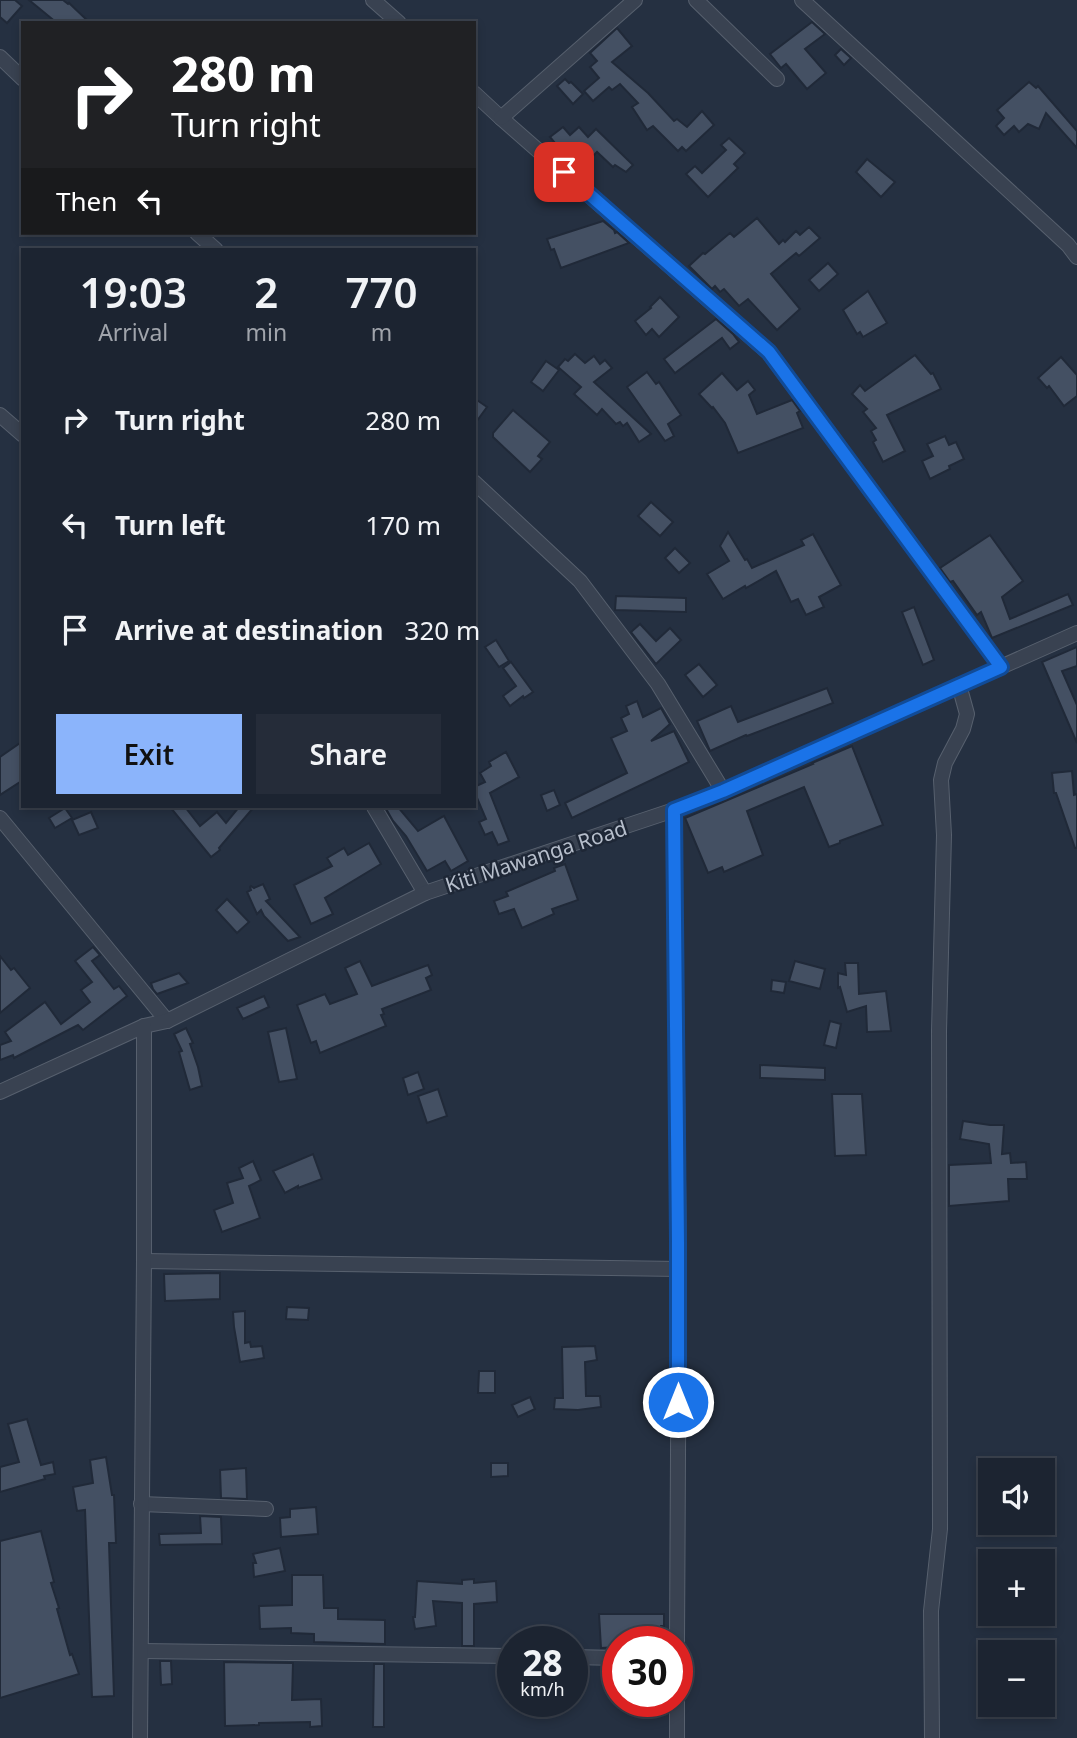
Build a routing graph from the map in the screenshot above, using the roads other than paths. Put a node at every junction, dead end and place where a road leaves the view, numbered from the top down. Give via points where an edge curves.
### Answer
1 (373, 0) edge
2 (635, 0) edge
3 (696, 0) edge
4 (802, 0) edge
5 (397, 21) edge
6 (0, 57) edge
7 (21, 77) edge
8 (777, 79) dead end
9 (476, 95) edge
10 (501, 118) junction
11 (199, 235) edge
12 (214, 248) edge
13 (1077, 257) edge
14 (0, 415) edge
15 (21, 433) edge
16 (476, 484) edge
17 (1077, 633) edge
18 (1001, 667) junction
19 (959, 685) junction
20 (723, 791) junction
21 (375, 808) edge
22 (674, 810) junction
23 (0, 818) edge
24 (425, 893) junction
25 (167, 1021) junction
26 (144, 1026) junction
27 (0, 1091) edge
28 (144, 1261) junction
29 (679, 1269) junction
30 (141, 1504) junction
31 (266, 1509) dead end
32 (677, 1626) edge
33 (142, 1651) junction
34 (497, 1656) edge
35 (677, 1717) edge
36 (140, 1738) edge
37 (677, 1738) edge
38 (932, 1738) edge

1 - 5 street
2 - 10 street
3 - 8 street
4 - 13 street
6 - 7 street
9 - 10 street
10 - 18 street via 769,352
11 - 12 street
14 - 15 street
16 - 20 street via 580,581 658,684
17 - 18 street, Kiti Mawanga Road
18 - 19 street, Kiti Mawanga Road
19 - 20 street, Kiti Mawanga Road
19 - 38 street via 967,714 941,780 940,1530 931,1611
20 - 22 street, Kiti Mawanga Road
21 - 24 street
22 - 24 street, Kiti Mawanga Road
22 - 29 street
23 - 25 street
24 - 25 street, Kiti Mawanga Road
25 - 26 street, Kiti Mawanga Road
26 - 27 street, Kiti Mawanga Road
26 - 28 street
28 - 29 street
28 - 30 street
29 - 32 street
30 - 31 street
30 - 33 street
33 - 34 street
33 - 36 street
35 - 37 street

